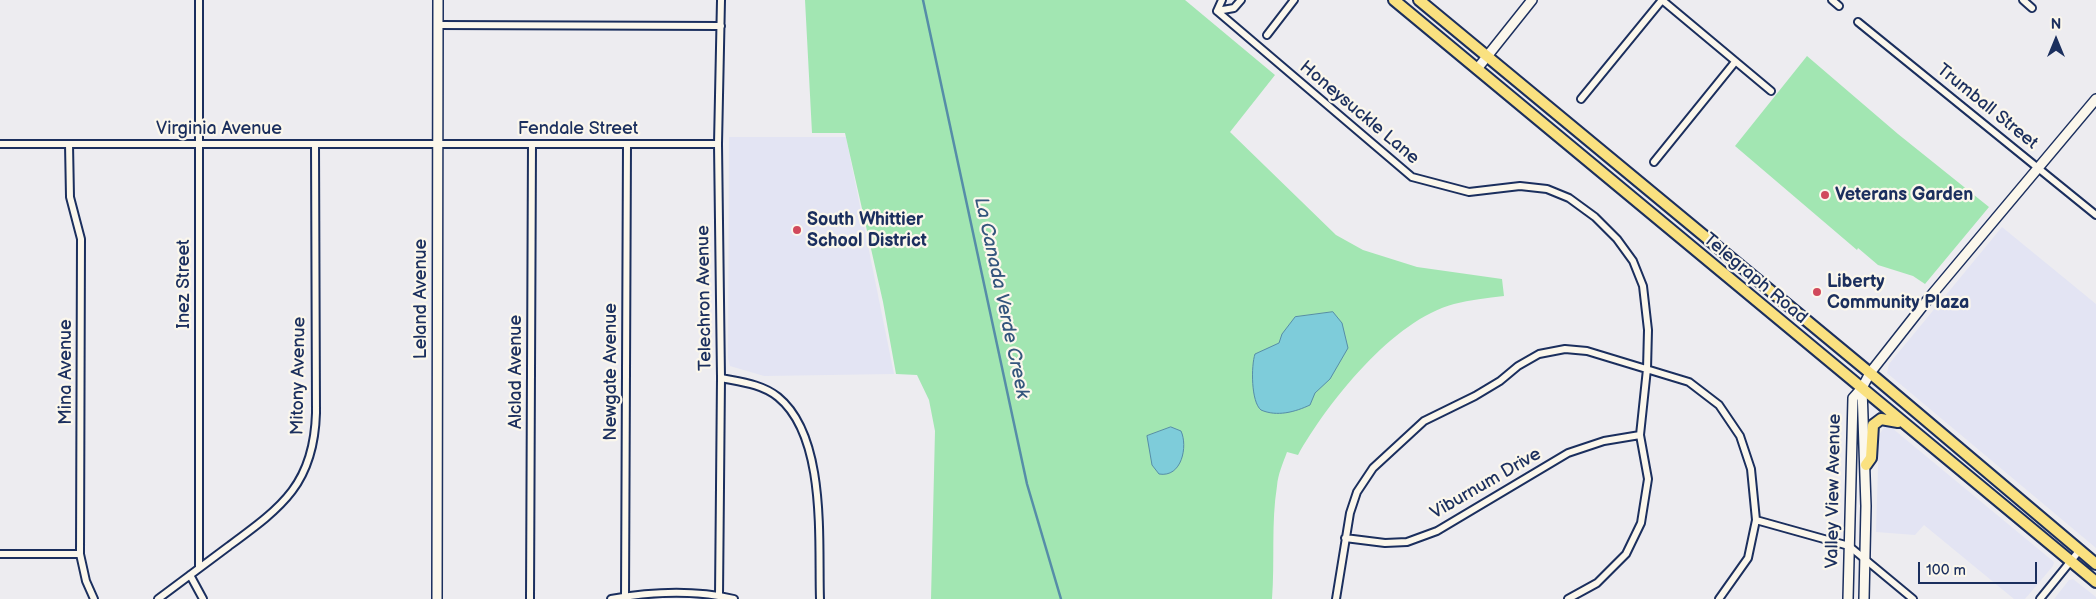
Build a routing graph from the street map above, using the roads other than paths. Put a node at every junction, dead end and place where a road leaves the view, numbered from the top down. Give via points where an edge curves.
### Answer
1 (199, 0) edge
2 (438, 0) edge
3 (721, 0) edge
4 (1222, 0) edge
5 (1241, 0) edge
6 (1294, 0) edge
7 (1394, 0) edge
8 (1419, 0) edge
9 (1532, 0) edge
10 (1662, 0) edge
11 (1832, 0) edge
12 (2023, 0) edge
13 (1839, 6) dead end
14 (2032, 8) dead end
15 (1217, 11) junction
16 (1858, 22) dead end
17 (438, 26) junction
18 (721, 26) junction
19 (1267, 35) dead end
20 (1486, 57) junction
21 (1735, 62) junction
22 (1477, 68) junction
23 (1771, 91) dead end
24 (1581, 99) dead end
25 (2096, 100) edge
26 (0, 144) edge
27 (69, 144) junction
28 (199, 144) junction
29 (315, 144) junction
30 (438, 144) junction
31 (532, 144) junction
32 (627, 144) junction
33 (718, 144) junction
34 (1654, 162) dead end
35 (2037, 167) junction
36 (2096, 215) edge
37 (1647, 369) junction
38 (1870, 373) junction
39 (721, 378) junction
40 (1862, 388) junction
41 (1908, 427) junction
42 (1640, 435) junction
43 (1866, 464) junction
44 (1756, 520) junction
45 (1345, 538) junction
46 (1849, 546) junction
47 (2079, 551) junction
48 (0, 554) edge
49 (80, 554) junction
50 (1865, 559) junction
51 (2071, 561) junction
52 (2096, 564) edge
53 (199, 568) junction
54 (190, 575) junction
55 (2096, 582) edge
56 (719, 596) junction
57 (625, 598) edge
58 (94, 599) edge
59 (158, 599) edge
60 (203, 599) edge
61 (437, 599) edge
62 (530, 599) edge
63 (611, 599) edge
64 (734, 599) edge
65 (820, 599) edge
66 (1336, 599) edge
67 (1568, 599) edge
68 (1719, 599) edge
69 (1848, 599) edge
70 (1864, 599) edge
71 (1912, 599) edge
72 (2040, 599) edge

1 - 28 street, Inez Street
2 - 17 street, Leland Avenue
3 - 18 street, Telechron Avenue
4 - 15 street
5 - 15 street via 1234,8
6 - 19 street
7 - 22 main road, Telegraph Road
8 - 20 main road, Telegraph Road
9 - 20 street
10 - 21 street
10 - 24 street
11 - 13 street
12 - 14 street
15 - 37 street, Honeysuckle Lane via 1412,177 1469,192 1520,186 1547,189 1569,198 1595,217 1618,239 1634,261 1643,286 1648,330
16 - 35 street, Trumball Street
17 - 18 street
17 - 30 street, Leland Avenue
18 - 33 street, Telechron Avenue
20 - 22 street
20 - 38 main road, Telegraph Road
21 - 23 street
21 - 34 street
22 - 40 main road, Telegraph Road
25 - 35 street, Valley View Avenue
26 - 27 street, Virginia Avenue
27 - 28 street, Virginia Avenue
27 - 49 street, Mina Avenue via 70,197 81,239
28 - 29 street, Virginia Avenue
28 - 53 street, Inez Street
29 - 30 street, Virginia Avenue
29 - 53 street, Mitony Avenue via 316,412 312,446 302,474 274,513
30 - 31 street, Fendale Street
30 - 61 street, Leland Avenue
31 - 32 street, Fendale Street
31 - 62 street, Alclad Avenue
32 - 33 street, Fendale Street
32 - 57 street, Newgate Avenue
33 - 39 street, Telechron Avenue
35 - 36 street, Trumball Street
35 - 38 street, Valley View Avenue
37 - 42 street, Honeysuckle Lane
37 - 44 street via 1689,382 1719,405 1740,436 1751,469
37 - 45 street via 1587,351 1565,349 1540,354 1518,366 1475,396 1424,421 1374,468 1357,492
38 - 40 street, Valley View Avenue
38 - 47 main road, Telegraph Road
39 - 56 street, Telechron Avenue
39 - 65 street via 756,385 778,397 798,420 809,445 815,474
40 - 41 main road, Telegraph Road
40 - 43 street, Valley View Avenue
40 - 46 street, Valley View Avenue via 1853,398
41 - 43 main road via 1893,420 1876,422 1872,429 1871,458
41 - 51 main road, Telegraph Road
42 - 45 street, Viburnum Drive via 1604,440 1568,453 1437,531 1407,542
42 - 67 street, Honeysuckle Lane via 1648,480 1641,523 1626,554 1597,583
43 - 50 street, Valley View Avenue
44 - 46 street
44 - 68 street via 1748,558
45 - 66 street
46 - 50 street
46 - 69 street, Valley View Avenue
47 - 51 street
47 - 52 main road, Telegraph Road
48 - 49 street
49 - 58 street, Mina Avenue
50 - 70 street, Valley View Avenue
50 - 71 street
51 - 55 main road, Telegraph Road
51 - 72 street
53 - 54 street, Mitony Avenue
54 - 59 street, Mitony Avenue
54 - 60 street
56 - 57 street via 659,594
56 - 64 street
57 - 63 street

